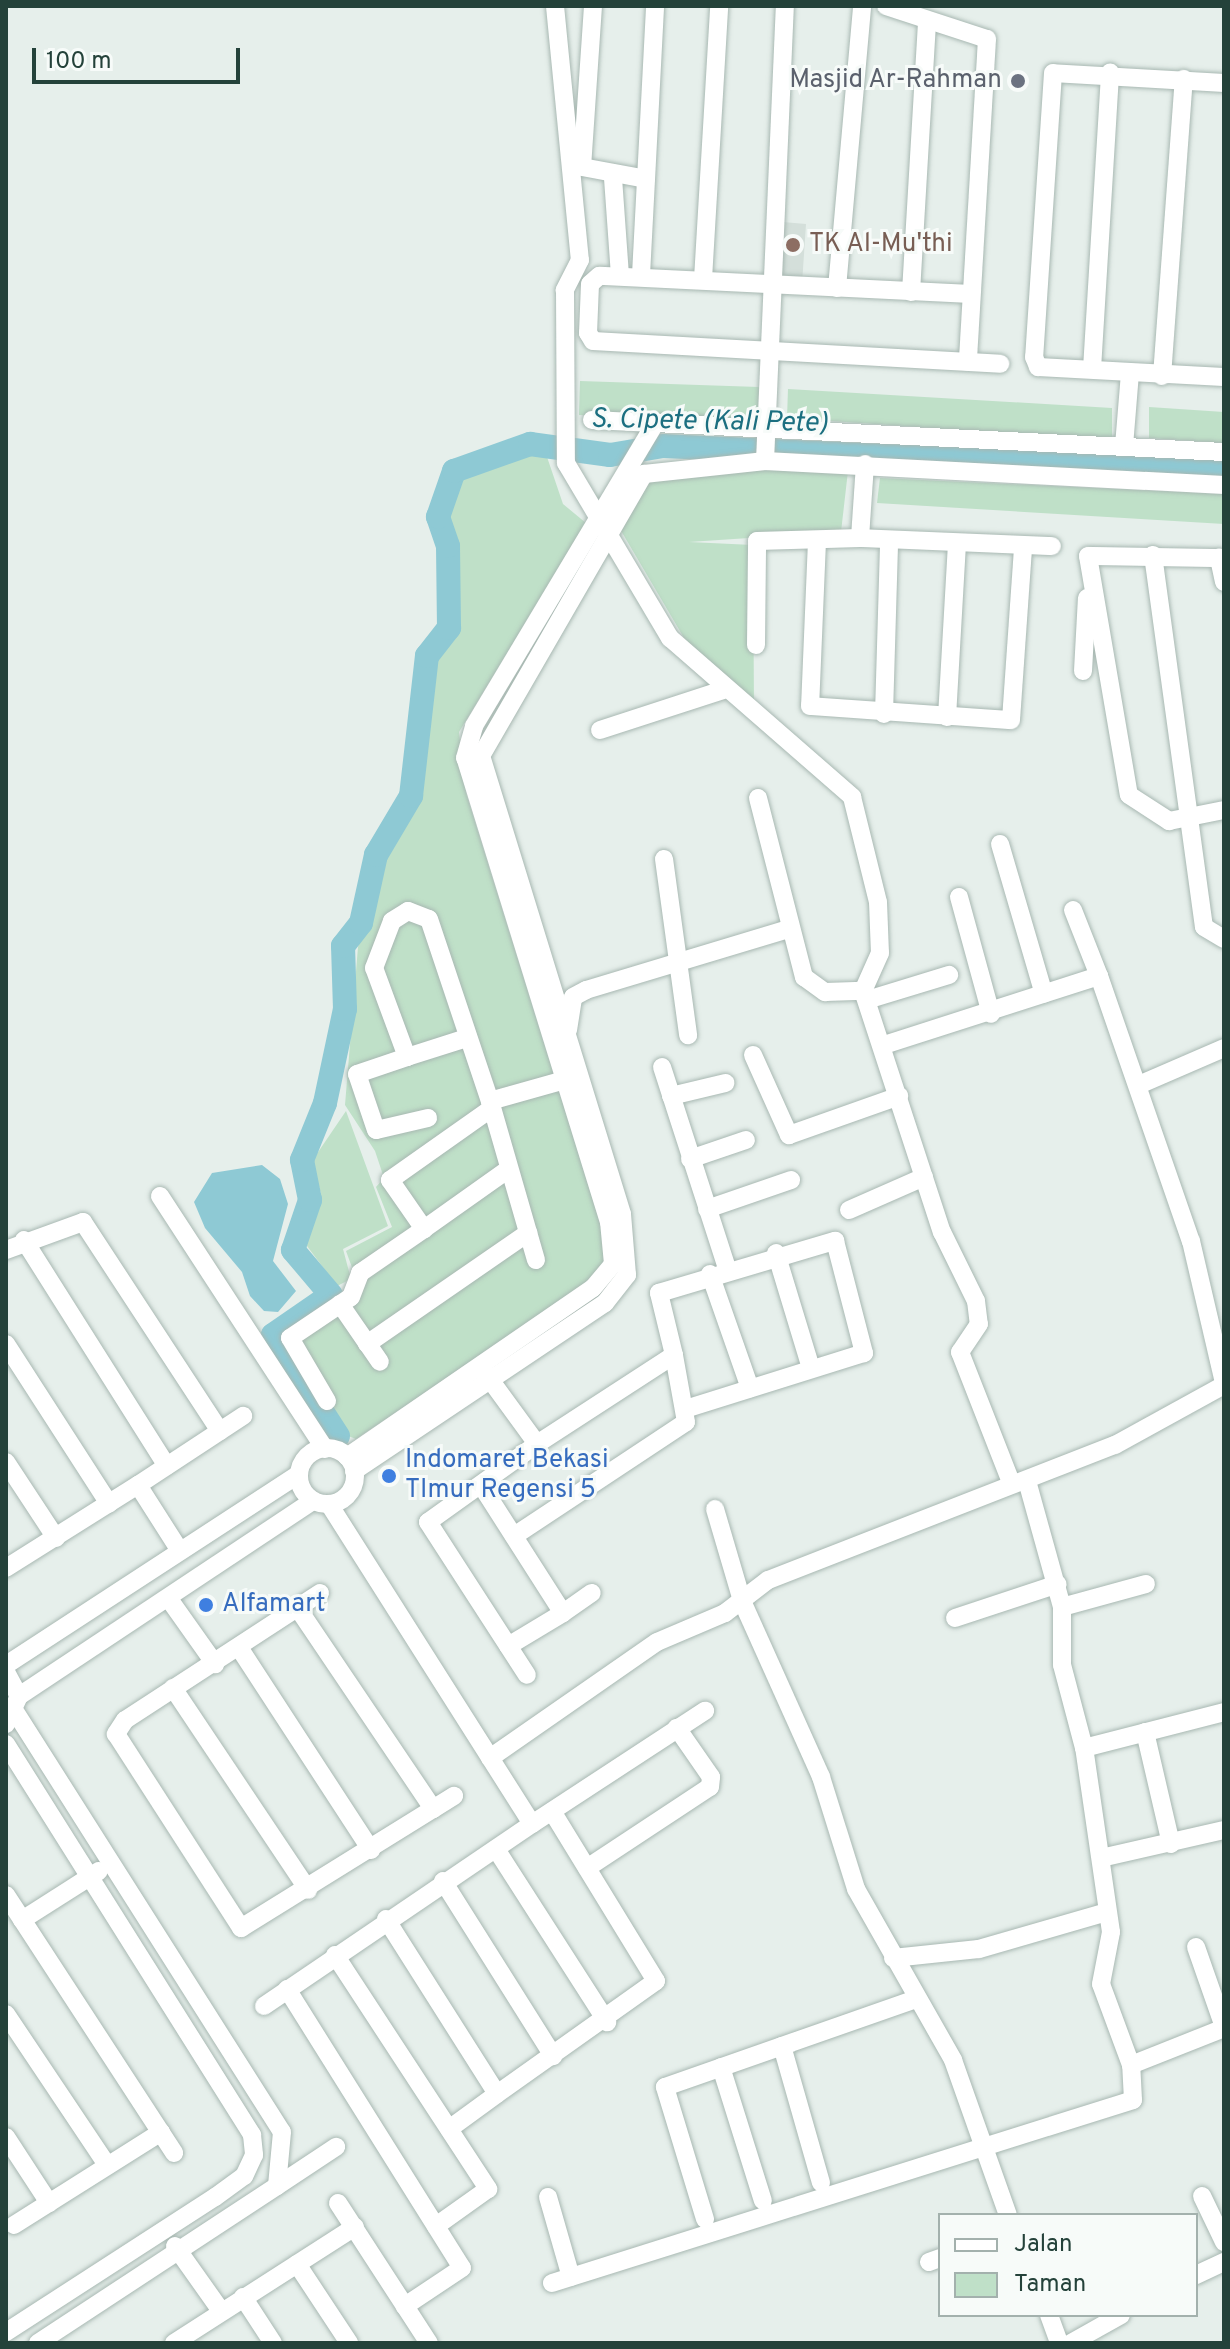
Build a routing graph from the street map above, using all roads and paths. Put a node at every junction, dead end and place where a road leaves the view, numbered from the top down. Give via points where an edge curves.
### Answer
1 (555, 6) edge
2 (593, 6) edge
3 (655, 6) edge
4 (719, 6) edge
5 (785, 6) edge
6 (862, 6) edge
7 (886, 6) edge
8 (927, 21) junction
9 (1110, 73) junction
10 (1184, 79) junction
11 (1224, 83) edge
12 (613, 178) junction
13 (646, 179) junction
14 (620, 275) junction
15 (641, 275) junction
16 (703, 279) junction
17 (773, 284) junction
18 (837, 288) junction
19 (911, 292) junction
20 (971, 294) junction
21 (766, 352) junction
22 (968, 361) junction
23 (1000, 364) dead end
24 (1092, 369) junction
25 (1130, 373) junction
26 (1162, 376) junction
27 (1224, 377) edge
28 (592, 420) dead end
29 (651, 430) junction
30 (767, 445) junction
31 (1124, 446) junction
32 (1224, 452) edge
33 (865, 464) junction
34 (1224, 485) edge
35 (598, 511) junction
36 (608, 527) junction
37 (860, 538) junction
38 (817, 541) junction
39 (889, 541) junction
40 (957, 543) junction
41 (1052, 546) dead end
42 (1023, 547) junction
43 (1153, 555) junction
44 (1089, 566) junction
45 (1224, 582) edge
46 (756, 645) dead end
47 (1083, 671) dead end
48 (723, 690) junction
49 (884, 714) junction
50 (947, 717) junction
51 (600, 730) dead end
52 (481, 797) junction
53 (758, 798) dead end
54 (1224, 810) edge
55 (1193, 815) junction
56 (1000, 844) dead end
57 (664, 859) dead end
58 (959, 897) dead end
59 (1073, 910) dead end
60 (788, 929) junction
61 (1224, 939) edge
62 (681, 962) junction
63 (949, 975) dead end
64 (1099, 976) junction
65 (1044, 994) junction
66 (865, 995) junction
67 (991, 1014) junction
68 (688, 1035) dead end
69 (467, 1038) junction
70 (568, 1040) junction
71 (884, 1045) junction
72 (1224, 1048) edge
73 (753, 1055) dead end
74 (407, 1057) junction
75 (662, 1067) dead end
76 (570, 1078) junction
77 (725, 1083) dead end
78 (1141, 1084) junction
79 (671, 1096) junction
80 (899, 1096) junction
81 (491, 1104) junction
82 (428, 1118) dead end
83 (746, 1140) dead end
84 (690, 1159) junction
85 (506, 1171) junction
86 (924, 1177) junction
87 (791, 1180) dead end
88 (160, 1196) dead end
89 (707, 1209) junction
90 (849, 1210) dead end
91 (424, 1229) junction
92 (528, 1233) junction
93 (24, 1240) junction
94 (6, 1250) edge
95 (776, 1253) junction
96 (536, 1260) dead end
97 (718, 1271) junction
98 (340, 1304) junction
99 (6, 1344) edge
100 (367, 1344) junction
101 (674, 1355) junction
102 (380, 1362) dead end
103 (811, 1368) junction
104 (486, 1374) junction
105 (1224, 1384) edge
106 (750, 1388) junction
107 (327, 1401) dead end
108 (688, 1408) junction
109 (243, 1416) dead end
110 (220, 1431) junction
111 (537, 1444) junction
112 (325, 1449) junction
113 (6, 1462) edge
114 (351, 1464) junction
115 (167, 1466) junction
116 (299, 1474) junction
117 (1019, 1482) junction
118 (138, 1485) junction
119 (481, 1485) junction
120 (321, 1502) junction
121 (109, 1504) junction
122 (715, 1509) dead end
123 (514, 1536) junction
124 (56, 1538) junction
125 (180, 1551) junction
126 (6, 1568) edge
127 (1058, 1584) junction
128 (1146, 1584) dead end
129 (320, 1593) dead end
130 (592, 1593) dead end
131 (169, 1599) junction
132 (742, 1601) junction
133 (1062, 1607) junction
134 (299, 1610) junction
135 (563, 1613) junction
136 (955, 1618) dead end
137 (508, 1646) junction
138 (240, 1649) junction
139 (215, 1664) junction
140 (6, 1665) edge
141 (6, 1672) edge
142 (527, 1675) dead end
143 (173, 1688) junction
144 (13, 1711) edge
145 (705, 1711) dead end
146 (1224, 1712) edge
147 (677, 1728) junction
148 (1145, 1732) junction
149 (6, 1744) edge
150 (1084, 1748) junction
151 (490, 1758) junction
152 (454, 1796) dead end
153 (433, 1809) junction
154 (552, 1811) junction
155 (532, 1824) junction
156 (1224, 1830) edge
157 (1171, 1844) junction
158 (496, 1849) junction
159 (371, 1850) junction
160 (1101, 1858) junction
161 (587, 1868) junction
162 (102, 1870) junction
163 (443, 1881) junction
164 (308, 1890) junction
165 (6, 1895) edge
166 (1104, 1913) junction
167 (386, 1919) junction
168 (22, 1920) junction
169 (1196, 1947) dead end
170 (335, 1955) junction
171 (893, 1958) junction
172 (287, 1989) junction
173 (916, 1999) junction
174 (264, 2006) dead end
175 (6, 2014) edge
176 (607, 2022) junction
177 (1224, 2028) edge
178 (782, 2046) junction
179 (553, 2056) junction
180 (1131, 2065) junction
181 (721, 2067) junction
182 (497, 2094) junction
183 (449, 2129) junction
184 (161, 2132) junction
185 (282, 2132) junction
186 (985, 2145) junction
187 (336, 2147) dead end
188 (9, 2149) edge
189 (174, 2153) dead end
190 (107, 2165) junction
191 (306, 2167) junction
192 (821, 2183) dead end
193 (277, 2186) junction
194 (1202, 2196) dead end
195 (548, 2197) dead end
196 (763, 2201) dead end
197 (49, 2203) junction
198 (338, 2203) dead end
199 (1007, 2213) edge
200 (705, 2219) dead end
201 (14, 2225) dead end
202 (436, 2226) junction
203 (355, 2227) junction
204 (1224, 2242) edge
205 (173, 2243) junction
206 (1224, 2262) edge
207 (297, 2264) junction
208 (1198, 2274) edge
209 (571, 2277) junction
210 (552, 2283) dead end
211 (243, 2297) junction
212 (405, 2306) junction
213 (221, 2311) junction
214 (1050, 2317) edge
215 (1116, 2317) edge
216 (6, 2332) edge
217 (197, 2337) edge
218 (1057, 2341) edge
219 (38, 2343) edge
220 (174, 2343) edge
221 (273, 2343) edge
222 (349, 2343) edge
223 (429, 2343) edge

1 - 35 street via 580,260 565,290 564,443 566,463
2 - 12 street via 582,167
3 - 13 street
4 - 16 street
5 - 17 street
6 - 18 street
7 - 8 street
8 - 19 street
8 - 20 street via 984,35 988,42
9 - 10 street
9 - 24 street
9 - 24 street via 1056,71 1048,111 1034,357 1038,367
10 - 11 street
10 - 26 street
12 - 13 street
12 - 14 street
13 - 15 street
14 - 15 street
14 - 21 street via 590,284 593,341
15 - 16 street
16 - 17 street
17 - 18 street
17 - 21 street
18 - 19 street
19 - 20 street
20 - 22 street
21 - 22 street
21 - 30 street
22 - 23 street
24 - 25 street
25 - 26 street
25 - 31 street
26 - 27 street
28 - 29 street
29 - 30 street
29 - 35 street
30 - 31 street
30 - 33 street
30 - 36 street via 649,470
31 - 32 street
33 - 34 street
33 - 37 street
35 - 36 street
35 - 52 street via 474,726 465,758
36 - 48 street via 670,638
36 - 52 street via 493,725 481,756
37 - 38 street
37 - 39 street
38 - 46 street via 757,541
38 - 49 street via 807,699 814,709
39 - 40 street
39 - 49 street
40 - 42 street
40 - 50 street
41 - 42 street
42 - 50 street via 1014,718
43 - 44 street via 1094,551
43 - 45 street via 1219,558
43 - 55 street
44 - 47 street
44 - 55 street via 1129,795 1169,821
48 - 51 street
48 - 66 street via 839,779 852,797 878,902 880,953
49 - 50 street
52 - 70 street
52 - 76 street
53 - 60 street
54 - 55 street
55 - 61 street via 1204,927
56 - 65 street
57 - 62 street
58 - 67 street
59 - 64 street
60 - 62 street
60 - 66 street via 797,964 813,987
62 - 68 street
62 - 70 street via 573,997
63 - 66 street
64 - 65 street
64 - 78 street
65 - 67 street
66 - 71 street
67 - 71 street
69 - 74 street
69 - 74 street via 429,919 408,911 392,921 374,968
69 - 81 street
70 - 76 street
71 - 80 street
72 - 78 street
73 - 80 street via 789,1135
74 - 82 street via 358,1070 365,1100 379,1131
75 - 79 street
76 - 81 street
76 - 104 street via 629,1240 627,1275 605,1303
77 - 79 street
78 - 105 street via 1191,1241
79 - 84 street
80 - 86 street
81 - 85 street
81 - 91 street via 390,1173
83 - 84 street
84 - 89 street
85 - 91 street
85 - 92 street
86 - 90 street
86 - 117 street via 980,1318 960,1352
87 - 89 street
88 - 112 street
89 - 97 street
91 - 98 street via 360,1273 355,1292
92 - 96 street
92 - 100 street
93 - 94 street
93 - 110 street via 83,1222
93 - 115 street
95 - 97 street
95 - 103 street
95 - 103 street via 835,1241 867,1345 864,1353
97 - 101 street via 656,1298
97 - 106 street
98 - 100 street
98 - 107 street via 290,1338
99 - 121 street
100 - 102 street
101 - 108 street
101 - 111 street
103 - 106 street
104 - 111 street
104 - 114 street
105 - 117 street via 1115,1445
106 - 108 street
108 - 123 street via 686,1422
109 - 110 street
110 - 115 street
111 - 119 street
112 - 114 street
112 - 116 street via 311,1454
113 - 124 street
114 - 120 street via 349,1494
115 - 118 street
116 - 120 street
116 - 125 street
117 - 127 street
117 - 132 street via 768,1580
118 - 121 street
118 - 125 street
119 - 123 street
119 - 137 street via 428,1522
120 - 131 street
120 - 151 street
121 - 124 street
122 - 132 street
123 - 135 street
124 - 126 street
125 - 140 street
127 - 133 street
127 - 136 street
128 - 133 street
129 - 134 street
130 - 135 street
131 - 139 street
131 - 144 street
132 - 151 street via 657,1642
132 - 171 street via 821,1777 856,1889
133 - 150 street via 1062,1665
134 - 138 street
134 - 153 street
135 - 137 street
137 - 142 street
138 - 139 street
138 - 159 street
139 - 143 street
141 - 144 street
143 - 164 street
143 - 164 street via 125,1720 116,1734 235,1923 250,1927
144 - 162 street
145 - 147 street
146 - 148 street
147 - 154 street
147 - 161 street via 711,1777 710,1787
148 - 150 street
148 - 157 street
149 - 162 street
150 - 160 street
151 - 155 street
152 - 153 street
153 - 159 street
154 - 155 street
154 - 161 street
155 - 158 street
156 - 157 street
157 - 160 street
158 - 163 street
158 - 176 street
159 - 164 street
160 - 166 street
161 - 176 street via 656,1981
162 - 168 street
162 - 185 street
162 - 205 street via 252,2135 254,2155 244,2176
163 - 167 street
163 - 179 street
165 - 168 street
166 - 171 street via 979,1949
166 - 180 street via 1111,1946 1101,1984
167 - 170 street
167 - 182 street
168 - 184 street
169 - 177 street
170 - 172 street
170 - 183 street
171 - 173 street
172 - 174 street
172 - 202 street
173 - 178 street
173 - 186 street via 953,2060
175 - 190 street
176 - 179 street
177 - 180 street
178 - 181 street
178 - 192 street
179 - 182 street
180 - 186 street via 1138,2092 1125,2106
181 - 196 street
181 - 200 street via 665,2087
182 - 183 street
183 - 202 street via 488,2189
184 - 189 street
184 - 190 street
185 - 191 street
185 - 193 street
186 - 199 street
186 - 209 street
187 - 191 street
188 - 197 street
190 - 197 street
191 - 193 street
193 - 205 street
194 - 204 street
195 - 209 street
197 - 201 street
198 - 203 street
202 - 212 street via 462,2268
203 - 207 street
203 - 212 street
205 - 213 street
205 - 216 street
205 - 219 street
206 - 208 street
207 - 211 street
207 - 222 street
209 - 210 street
211 - 213 street
211 - 221 street
212 - 223 street
213 - 217 street
214 - 218 street
215 - 218 street
217 - 220 street

